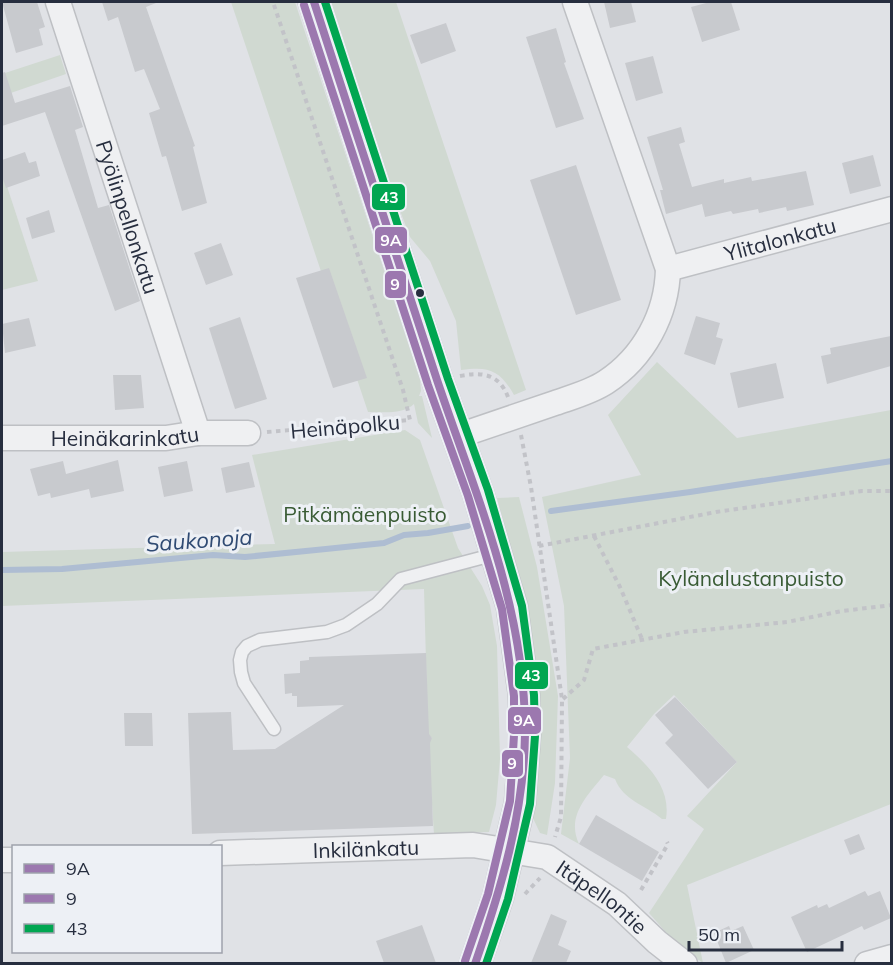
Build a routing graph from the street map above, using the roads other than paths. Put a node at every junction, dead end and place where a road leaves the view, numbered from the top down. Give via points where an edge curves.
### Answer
1 (58, 2) edge
2 (314, 2) edge
3 (575, 2) edge
4 (891, 209) edge
5 (668, 269) junction
6 (198, 433) junction
7 (248, 434) road end
8 (458, 436) junction
9 (2, 438) edge
10 (497, 554) junction
11 (274, 729) dead end
12 (510, 850) junction
13 (222, 853) edge
14 (891, 957) edge
15 (475, 963) edge
16 (685, 963) edge
17 (867, 963) edge

1 - 6 street, Pyölinpellonkatu
2 - 8 street
3 - 5 street
4 - 5 street, Ylitalonkatu
5 - 8 street via 668,289 654,327 625,367 584,393
6 - 7 street, Heinäkarinkatu
6 - 9 street, Heinäkarinkatu via 166,438
8 - 10 street
10 - 11 lane via 400,579 376,604 346,625 327,632 260,640 247,646 240,660 244,683
10 - 12 street via 512,607 524,695 520,804
12 - 13 street, Inkilänkatu via 436,845
12 - 15 street
12 - 16 street, Itäpellontie via 547,857 566,868 617,904
14 - 17 street

